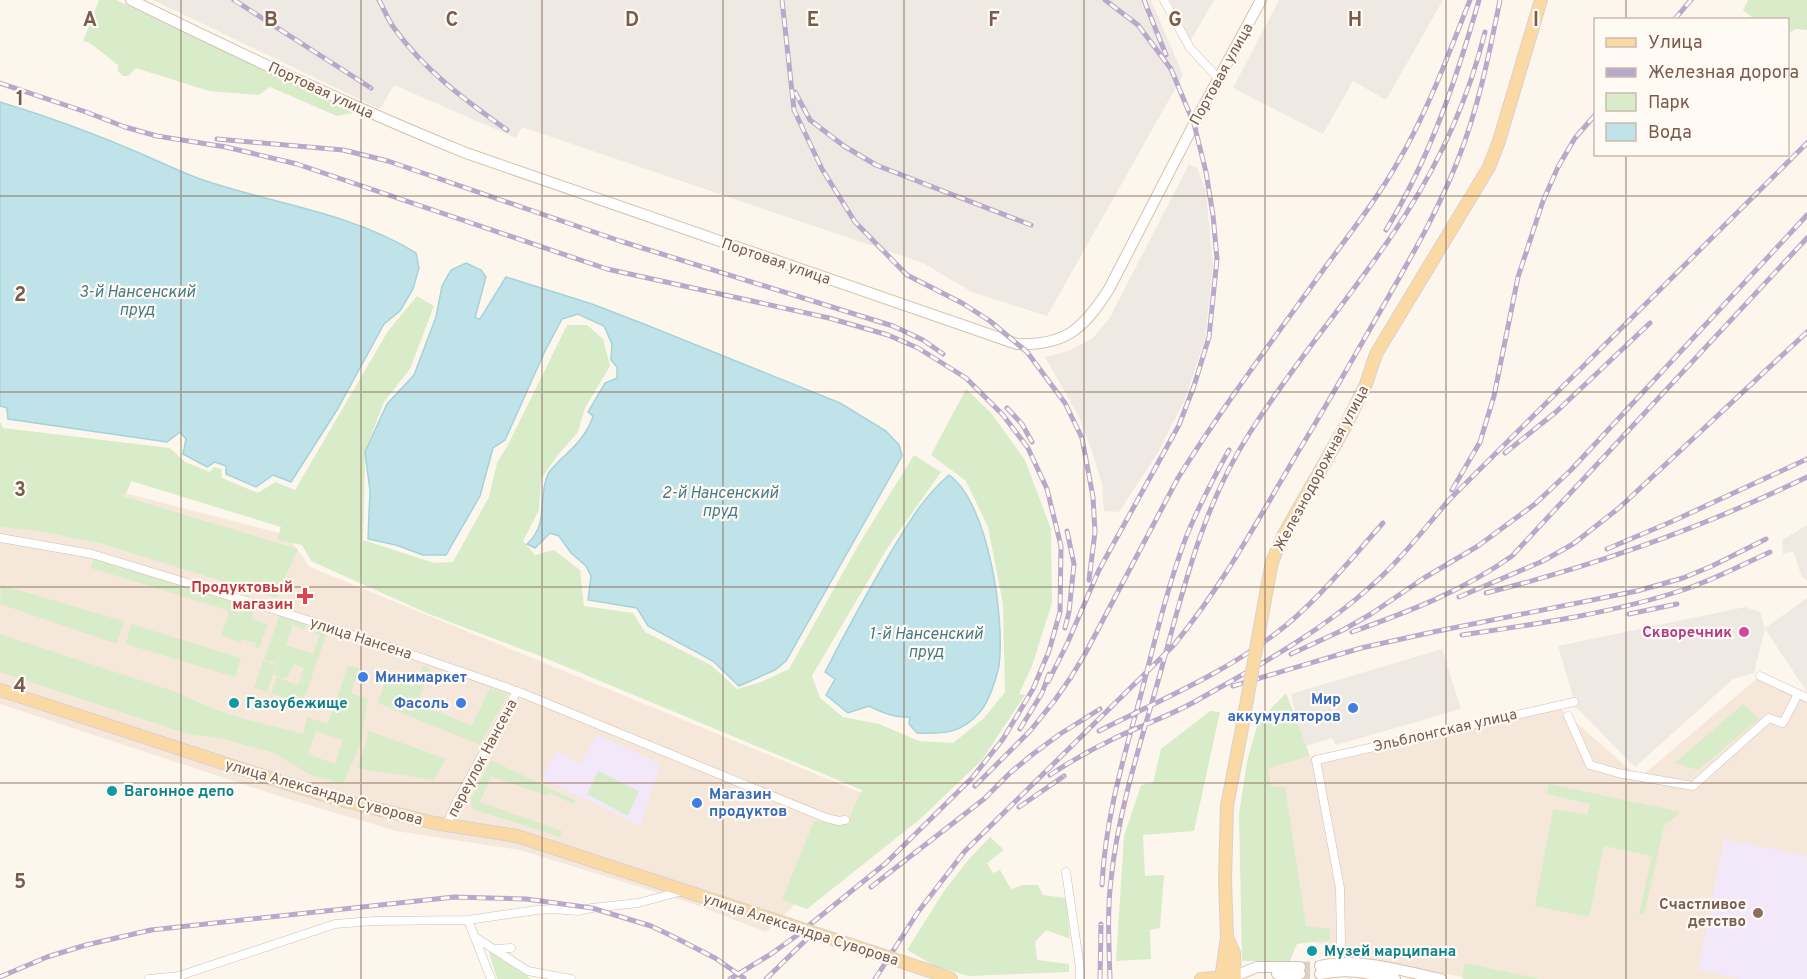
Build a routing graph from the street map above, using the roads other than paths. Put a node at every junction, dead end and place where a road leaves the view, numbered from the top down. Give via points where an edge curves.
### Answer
1 (131, 0) edge
2 (1164, 0) edge
3 (1262, 0) edge
4 (1541, 0) edge
5 (1219, 79) junction
6 (0, 538) edge
7 (1761, 676) dead end
8 (0, 690) edge
9 (517, 691) junction
10 (1798, 694) junction
11 (1807, 698) edge
12 (1574, 702) dead end
13 (1568, 716) dead end
14 (845, 820) dead end
15 (447, 825) junction
16 (1066, 872) dead end
17 (685, 890) junction
18 (468, 920) junction
19 (1227, 936) junction
20 (476, 937) junction
21 (511, 948) dead end
22 (496, 949) junction
23 (1340, 962) junction
24 (1300, 970) tunnel mouth
25 (1220, 978) edge
26 (1235, 978) edge
27 (149, 979) edge
28 (491, 979) edge
29 (571, 979) edge
30 (951, 979) edge
31 (1080, 979) edge
32 (1201, 979) edge
33 (1395, 979) edge
34 (1441, 979) edge

1 - 5 main road, Портовая улица via 259,62 466,153 1017,344 1035,345 1064,337 1082,326 1096,309
2 - 5 street via 1190,48
3 - 5 main road, Портовая улица
4 - 19 main road, Железнодорожная улица, bridge via 1489,167 1376,354 1346,427 1272,562 1227,806
6 - 9 street, улица Нансена via 92,554 279,610
7 - 10 street
8 - 15 main road, улица Александра Суворова via 341,800
9 - 14 street, улица Нансена via 826,818
9 - 15 street, переулок Нансена
10 - 11 street
10 - 13 street via 1783,723 1769,718 1693,786 1590,765
12 - 23 street, Эльблонгская улица via 1316,760 1340,888
15 - 17 main road, улица Александра Суворова via 517,836
16 - 31 street
17 - 18 street, улица Александра Суворова via 639,903 577,911 537,910
17 - 30 main road, улица Александра Суворова, bridge
18 - 20 street
18 - 27 street, улица Александра Суворова via 335,924 179,976
19 - 25 main road, Железнодорожная улица
19 - 26 main road, Железнодорожная улица via 1234,954
20 - 22 street
20 - 28 street
21 - 22 street
22 - 29 street via 528,971
23 - 33 main road via 1320,970 1354,971
23 - 34 main road
24 - 26 main road via 1257,967
25 - 26 main road
25 - 32 main road

